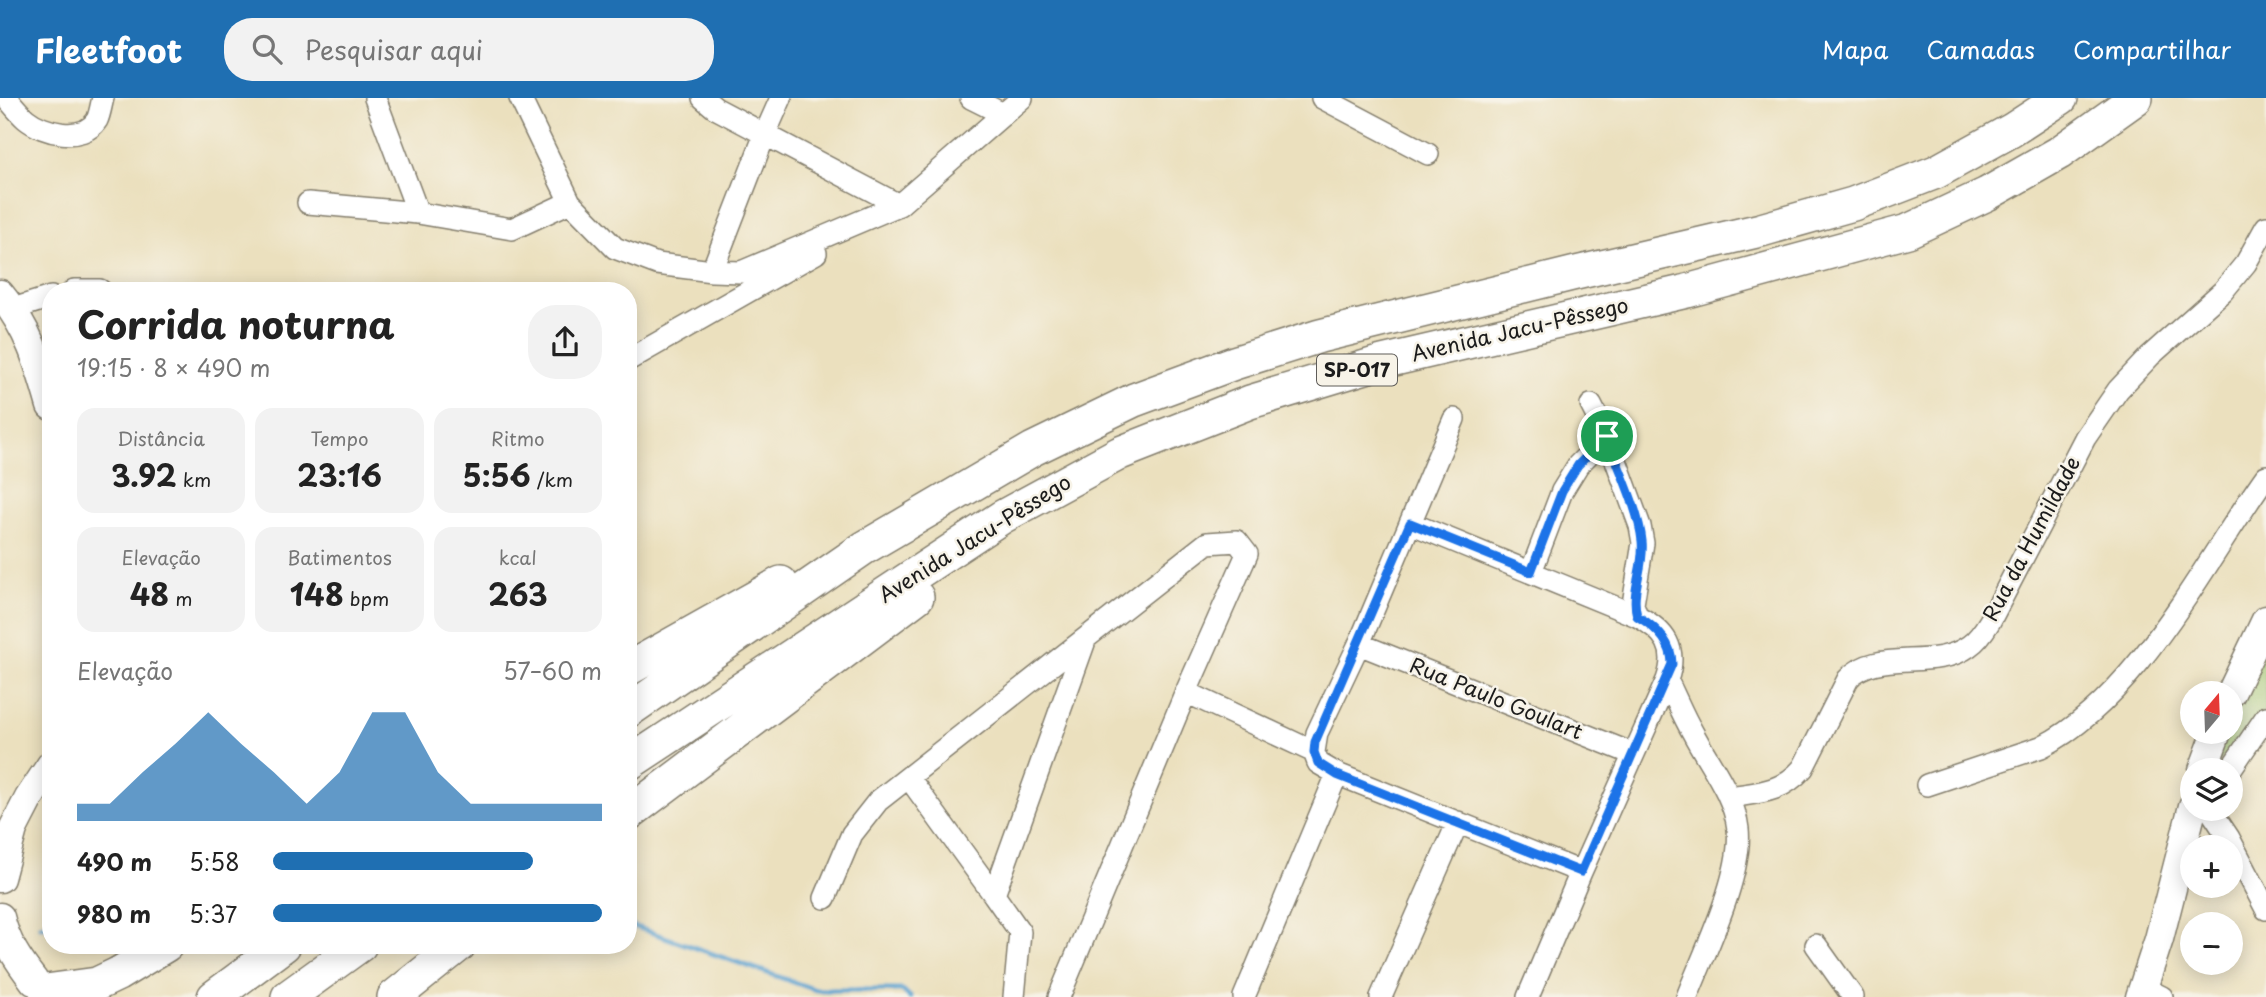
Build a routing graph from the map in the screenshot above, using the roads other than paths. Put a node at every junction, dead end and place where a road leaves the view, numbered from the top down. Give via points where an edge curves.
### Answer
1 (7, 98) edge
2 (103, 98) edge
3 (375, 98) edge
4 (520, 98) edge
5 (703, 98) edge
6 (781, 98) edge
7 (971, 98) edge
8 (1021, 98) edge
9 (1322, 98) edge
10 (2060, 98) edge
11 (2136, 98) edge
12 (1003, 114) junction
13 (765, 134) junction
14 (1428, 154) dead end
15 (570, 202) junction
16 (308, 203) dead end
17 (900, 205) junction
18 (418, 213) junction
19 (2266, 227) edge
20 (712, 271) junction
21 (42, 299) edge
22 (6, 301) edge
23 (637, 355) edge
24 (42, 374) edge
25 (1591, 405) dead end
26 (1454, 419) dead end
27 (1607, 436) junction
28 (2266, 475) edge
29 (1002, 517) junction
30 (1410, 523) junction
31 (864, 548) junction
32 (1531, 572) junction
33 (1637, 616) junction
34 (2266, 620) edge
35 (1086, 638) junction
36 (1359, 644) junction
37 (637, 664) edge
38 (1667, 680) junction
39 (2237, 681) edge
40 (1186, 692) junction
41 (637, 705) edge
42 (2264, 727) edge
43 (1633, 754) junction
44 (1316, 757) junction
45 (637, 758) edge
46 (2239, 758) edge
47 (1337, 775) junction
48 (42, 778) edge
49 (909, 778) junction
50 (1927, 785) dead end
51 (1729, 797) junction
52 (637, 807) edge
53 (2189, 821) edge
54 (2218, 821) edge
55 (1458, 822) junction
56 (1581, 872) junction
57 (0, 878) edge
58 (995, 895) junction
59 (825, 898) dead end
60 (2266, 909) edge
61 (0, 917) edge
62 (1816, 946) dead end
63 (151, 954) edge
64 (272, 954) edge
65 (348, 954) edge
66 (448, 954) edge
67 (0, 968) edge
68 (43, 990) edge
69 (2149, 994) edge
70 (214, 997) edge
71 (288, 997) edge
72 (394, 997) edge
73 (1014, 997) edge
74 (1059, 997) edge
75 (1244, 997) edge
76 (1381, 997) edge
77 (1528, 997) edge
78 (1688, 997) edge
79 (1853, 997) edge

1 - 2 street via 39,127 70,133 97,120
3 - 18 street
4 - 15 street
5 - 13 street
6 - 13 street
7 - 12 street
8 - 12 street
9 - 14 street
10 - 31 highway, Avenida Jacu-Pêssego / SP-017 via 1936,172 1853,204 1320,336 1134,400 1033,449
11 - 29 highway, Avenida Jacu-Pêssego / SP-017 via 2047,160 1908,231 1687,291 1381,362 1250,402 1119,453
12 - 17 street
13 - 17 street
13 - 20 street
15 - 18 street via 512,229
15 - 20 street via 615,248 657,264
16 - 18 street
17 - 20 street via 741,272
17 - 23 street
19 - 51 street, Rua da Humildade via 2224,291 2118,390 2085,439 1979,637 1950,655 1864,665 1856,670 1794,778 1770,791
21 - 22 street
22 - 24 main road via 36,353
25 - 27 street
26 - 30 street
27 - 32 street via 1578,465 1562,491
27 - 33 street via 1643,543 1633,604
28 - 50 street via 2181,606 2108,696 2059,738 2041,747
29 - 45 highway, Avenida Jacu-Pêssego / SP-017
29 - 52 highway via 971,554 937,582
30 - 32 street
30 - 36 street
31 - 37 highway via 793,576
31 - 41 highway, Avenida Jacu-Pêssego / SP-017
32 - 33 street
33 - 38 street via 1658,631 1672,654
34 - 39 main road
35 - 40 street via 1207,543 1237,541 1247,554
35 - 49 street
35 - 58 street
36 - 43 street, Rua Paulo Goulart
36 - 44 street via 1317,733
38 - 43 street
38 - 51 street
40 - 44 street
40 - 74 street
42 - 46 street
43 - 56 street
44 - 47 street
47 - 55 street
47 - 75 street
48 - 57 main road via 13,829
49 - 58 street
49 - 59 street via 878,802 852,834
51 - 78 street via 1738,827 1735,867
53 - 69 main road
54 - 60 street
55 - 56 street
55 - 76 street
56 - 77 street
58 - 73 street via 1020,932
61 - 68 main road via 13,954
62 - 79 street
63 - 68 highway via 97,984
64 - 70 highway
65 - 71 highway
66 - 72 highway
67 - 68 main road via 16,971

